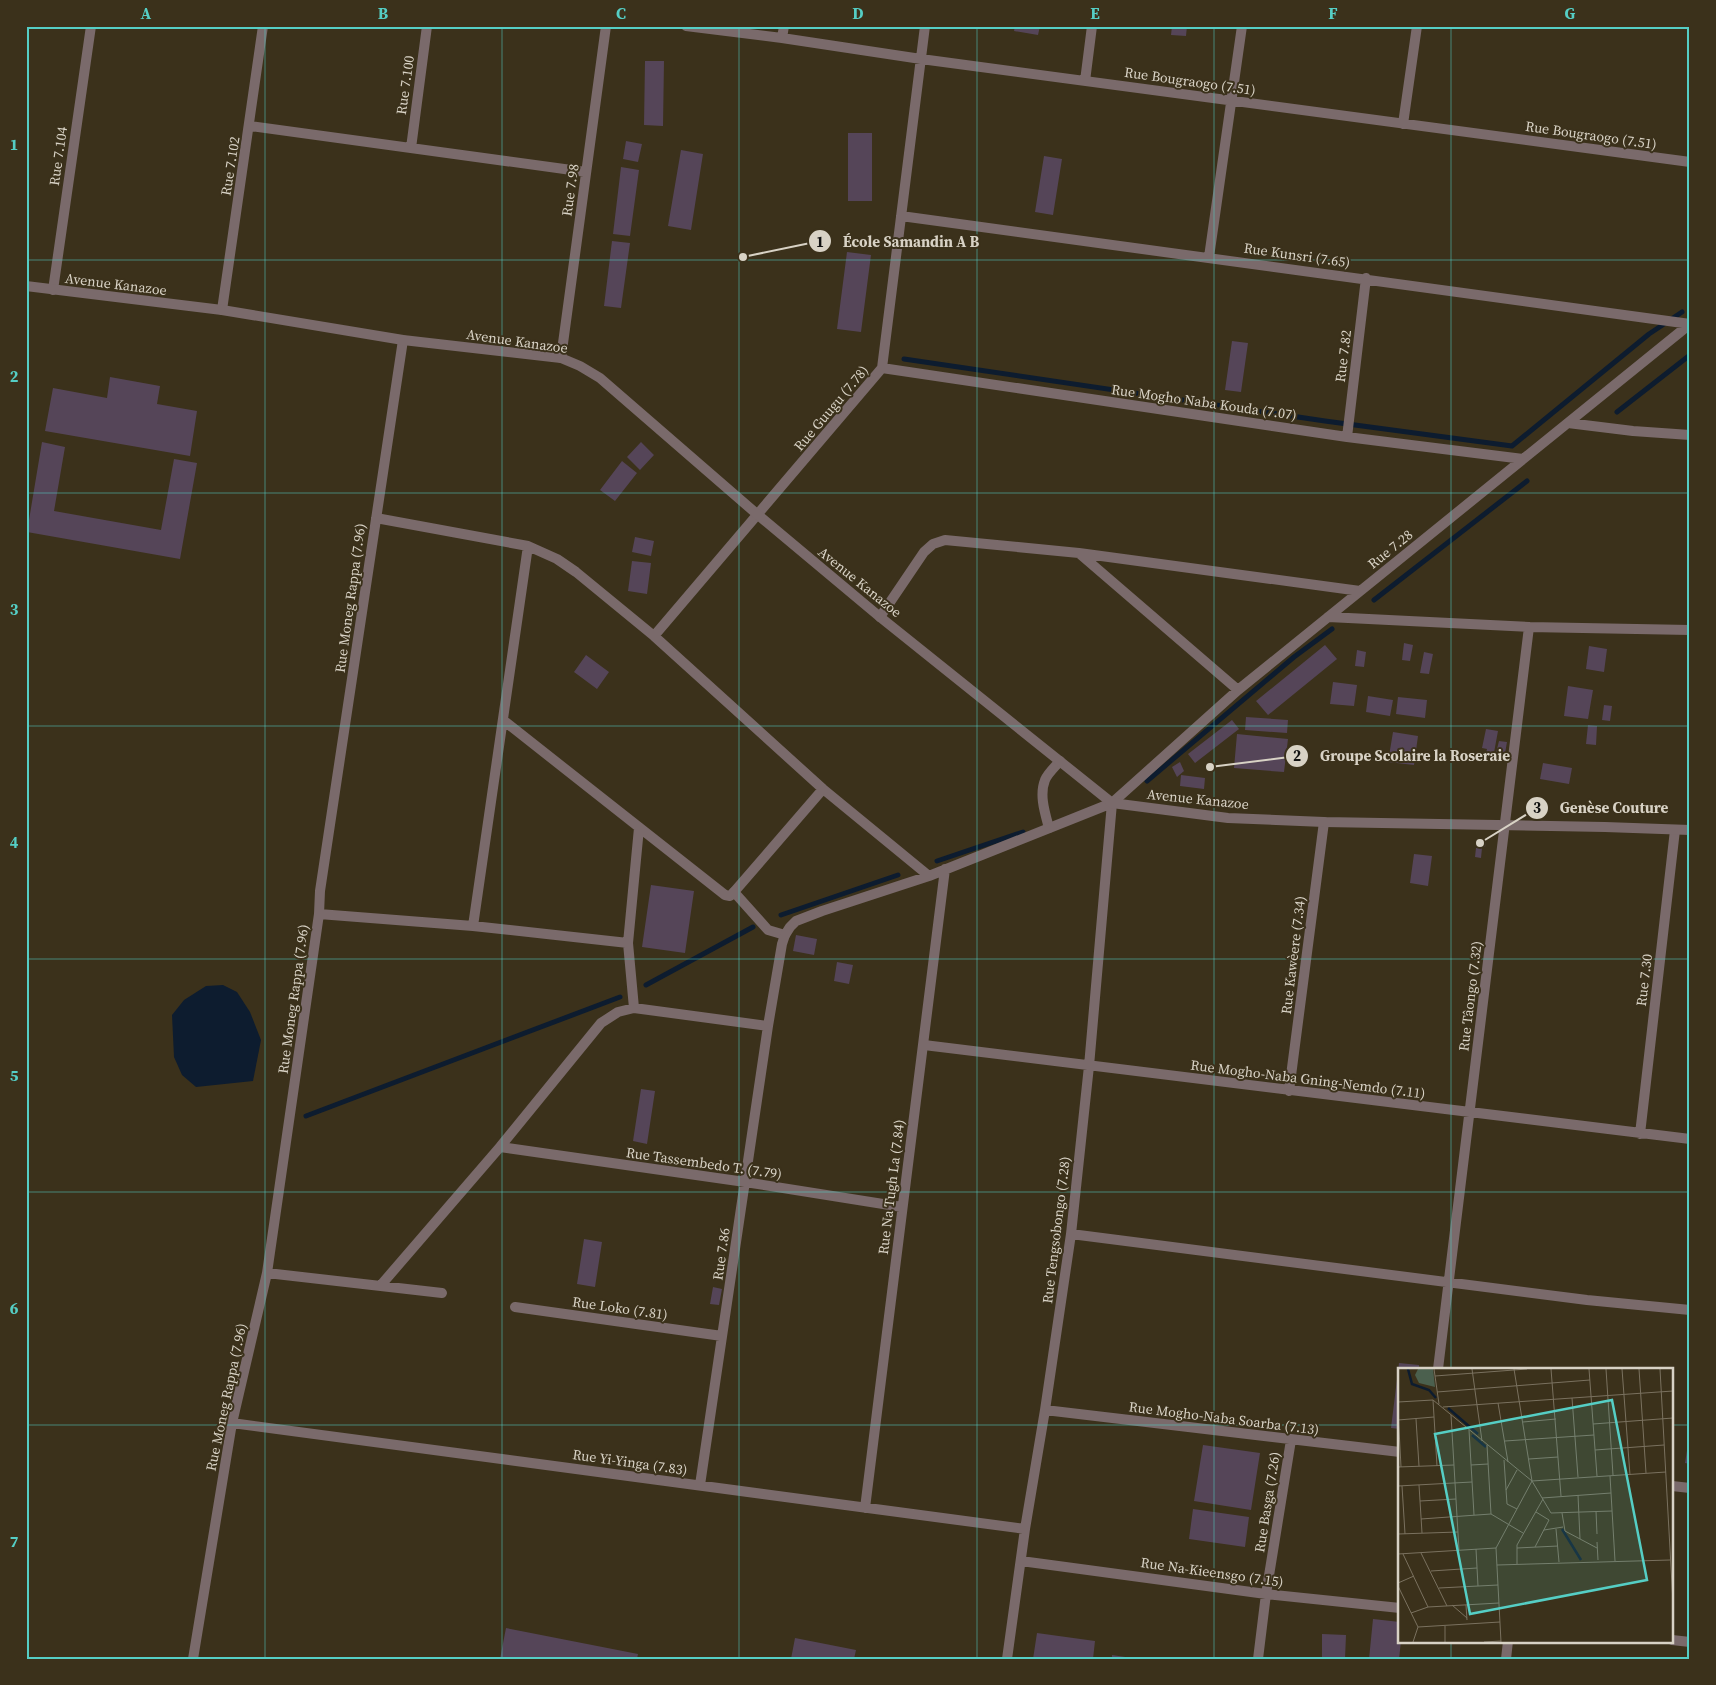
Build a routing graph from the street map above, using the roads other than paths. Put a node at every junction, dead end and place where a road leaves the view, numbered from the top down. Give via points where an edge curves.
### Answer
1 (91, 26) edge
2 (263, 26) edge
3 (427, 26) edge
4 (606, 26) edge
5 (686, 26) edge
6 (784, 26) edge
7 (925, 26) edge
8 (1092, 26) edge
9 (1242, 26) edge
10 (1417, 26) edge
11 (782, 38) junction
12 (921, 59) junction
13 (1085, 81) junction
14 (1231, 101) junction
15 (1404, 124) junction
16 (250, 126) junction
17 (411, 148) junction
18 (1690, 162) edge
19 (586, 172) junction
20 (901, 216) junction
21 (1209, 258) junction
22 (1366, 278) junction
23 (26, 286) edge
24 (53, 290) junction
25 (222, 310) junction
26 (1690, 324) edge
27 (403, 340) junction
28 (561, 358) junction
29 (882, 368) junction
30 (1568, 423) junction
31 (1690, 435) edge
32 (1347, 437) junction
33 (1523, 459) junction
34 (758, 515) junction
35 (376, 518) junction
36 (528, 546) junction
37 (1080, 553) junction
38 (1360, 591) junction
39 (1328, 616) junction
40 (880, 617) junction
41 (1529, 627) junction
42 (1690, 630) edge
43 (654, 636) junction
44 (1238, 690) junction
45 (503, 720) junction
46 (1060, 761) junction
47 (823, 789) junction
48 (1112, 802) junction
49 (1324, 822) junction
50 (1505, 826) junction
51 (639, 828) junction
52 (1049, 828) junction
53 (1675, 830) junction
54 (1690, 830) edge
55 (945, 870) junction
56 (928, 876) junction
57 (734, 892) junction
58 (319, 914) junction
59 (473, 926) junction
60 (785, 935) junction
61 (628, 944) junction
62 (634, 1008) junction
63 (768, 1026) junction
64 (924, 1045) junction
65 (1089, 1066) junction
66 (1289, 1091) junction
67 (1469, 1112) junction
68 (1640, 1134) junction
69 (1690, 1140) edge
70 (500, 1147) junction
71 (745, 1182) junction
72 (902, 1207) junction
73 (1071, 1234) junction
74 (267, 1273) junction
75 (1448, 1281) junction
76 (381, 1285) junction
77 (442, 1293) dead end
78 (515, 1306) dead end
79 (1690, 1310) edge
80 (722, 1336) junction
81 (1438, 1368) edge
82 (1045, 1410) junction
83 (232, 1423) junction
84 (1291, 1440) junction
85 (1398, 1452) edge
86 (700, 1485) junction
87 (1674, 1486) edge
88 (1690, 1488) edge
89 (865, 1508) junction
90 (1025, 1529) junction
91 (1021, 1560) junction
92 (1266, 1594) junction
93 (1398, 1608) edge
94 (1674, 1640) edge
95 (1508, 1642) edge
96 (1690, 1642) edge
97 (193, 1659) edge
98 (1007, 1659) edge
99 (1258, 1659) edge
100 (1506, 1659) edge

1 - 24 street, Rue 7.104
2 - 16 street, Rue 7.102
3 - 17 street, Rue 7.100
4 - 19 street, Rue 7.98
5 - 11 street, Rue Bougraogo (7.51)
6 - 11 street
7 - 12 street, Rue Guugu (7.78)
8 - 13 street
9 - 14 street
10 - 15 street
11 - 12 street, Rue Bougraogo (7.51)
12 - 13 street, Rue Bougraogo (7.51)
12 - 20 street, Rue Guugu (7.78)
13 - 14 street, Rue Bougraogo (7.51)
14 - 15 street, Rue Bougraogo (7.51)
14 - 21 street
15 - 18 street, Rue Bougraogo (7.51)
16 - 17 street
16 - 25 street, Rue 7.102
17 - 19 street
19 - 28 street, Rue 7.98
20 - 21 street, Rue Kunsri (7.65)
20 - 29 street, Rue Guugu (7.78)
21 - 22 street, Rue Kunsri (7.65)
22 - 26 street, Rue Kunsri (7.65)
22 - 32 street, Rue 7.82
23 - 24 street, Avenue Kanazoe
24 - 25 street, Avenue Kanazoe
25 - 27 street, Avenue Kanazoe
26 - 30 street, Rue 7.28
27 - 28 street, Avenue Kanazoe
27 - 35 street, Rue Moneg Rappa (7.96)
28 - 34 street, Avenue Kanazoe via 600,378
29 - 32 street, Rue Mogho Naba Kouda (7.07)
29 - 34 street, Rue Guugu (7.78)
30 - 31 street
30 - 33 street, Rue 7.28
32 - 33 street, Rue Mogho Naba Kouda (7.07)
33 - 38 street, Rue 7.28
34 - 40 street, Avenue Kanazoe
34 - 43 street, Rue Guugu (7.78)
35 - 36 street
35 - 58 street, Rue Moneg Rappa (7.96)
36 - 43 street via 576,572
36 - 45 street
37 - 38 street
37 - 40 street via 945,540 924,552
37 - 44 street
38 - 39 street, Rue 7.28
39 - 41 street
39 - 44 street, Rue 7.28
40 - 46 street, Avenue Kanazoe
41 - 42 street
41 - 50 street, Rue Tâongo (7.32)
43 - 47 street
44 - 48 street, Rue 7.28
45 - 51 street
45 - 59 street
46 - 48 street, Avenue Kanazoe
46 - 52 street via 1045,780 1043,790 1043,808
47 - 56 street
47 - 57 street
48 - 49 street, Avenue Kanazoe via 1228,818
48 - 52 street
48 - 65 street, Rue Tengsobongo (7.28)
49 - 50 street, Avenue Kanazoe
49 - 66 street, Rue Kawèere (7.34)
50 - 53 street, Avenue Kanazoe
50 - 67 street, Rue Tâongo (7.32)
51 - 57 street via 721,893 730,896
51 - 61 street
52 - 55 street
53 - 54 street, Avenue Kanazoe
53 - 68 street, Rue 7.30
55 - 56 street
55 - 64 street, Rue Na Tugh La (7.84)
56 - 60 street via 822,910 796,921
57 - 60 street via 768,930
58 - 59 street
58 - 74 street, Rue Moneg Rappa (7.96)
59 - 61 street
60 - 63 street, Rue 7.86
61 - 62 street
62 - 63 street
62 - 70 street via 618,1012 601,1023
63 - 71 street, Rue 7.86
64 - 65 street, Rue Mogho-Naba Gning-Nemdo (7.11)
64 - 72 street, Rue Na Tugh La (7.84)
65 - 66 street, Rue Mogho-Naba Gning-Nemdo (7.11)
65 - 73 street, Rue Tengsobongo (7.28)
66 - 67 street, Rue Mogho-Naba Gning-Nemdo (7.11)
67 - 68 street, Rue Mogho-Naba Gning-Nemdo (7.11)
67 - 75 street, Rue Tâongo (7.32)
68 - 69 street, Rue Mogho-Naba Gning-Nemdo (7.11)
70 - 71 street, Rue Tassembedo T. (7.79)
70 - 76 street
71 - 72 street, Rue Tassembedo T. (7.79)
71 - 80 street, Rue 7.86
72 - 89 street, Rue Na Tugh La (7.84)
73 - 75 street
73 - 82 street, Rue Tengsobongo (7.28)
74 - 76 street
74 - 83 street, Rue Moneg Rappa (7.96)
75 - 79 street
75 - 81 street, Rue Tâongo (7.32)
76 - 77 street
78 - 80 street, Rue Loko (7.81)
80 - 86 street, Rue 7.86
82 - 84 street, Rue Mogho-Naba Soarba (7.13)
82 - 90 street, Rue Tengsobongo (7.28)
83 - 86 street, Rue Yi-Yinga (7.83)
83 - 97 street, Rue Moneg Rappa (7.96)
84 - 85 street, Rue Mogho-Naba Soarba (7.13)
84 - 92 street, Rue Basga (7.26)
86 - 89 street, Rue Yi-Yinga (7.83)
87 - 88 street
89 - 90 street, Rue Yi-Yinga (7.83)
90 - 91 street, Rue Tengsobongo (7.28)
91 - 92 street, Rue Na-Kieensgo (7.15)
91 - 98 street, Rue Tengsobongo (7.28)
92 - 93 street, Rue Na-Kieensgo (7.15)
92 - 99 street, Rue Basga (7.26)
94 - 96 street
95 - 100 street

